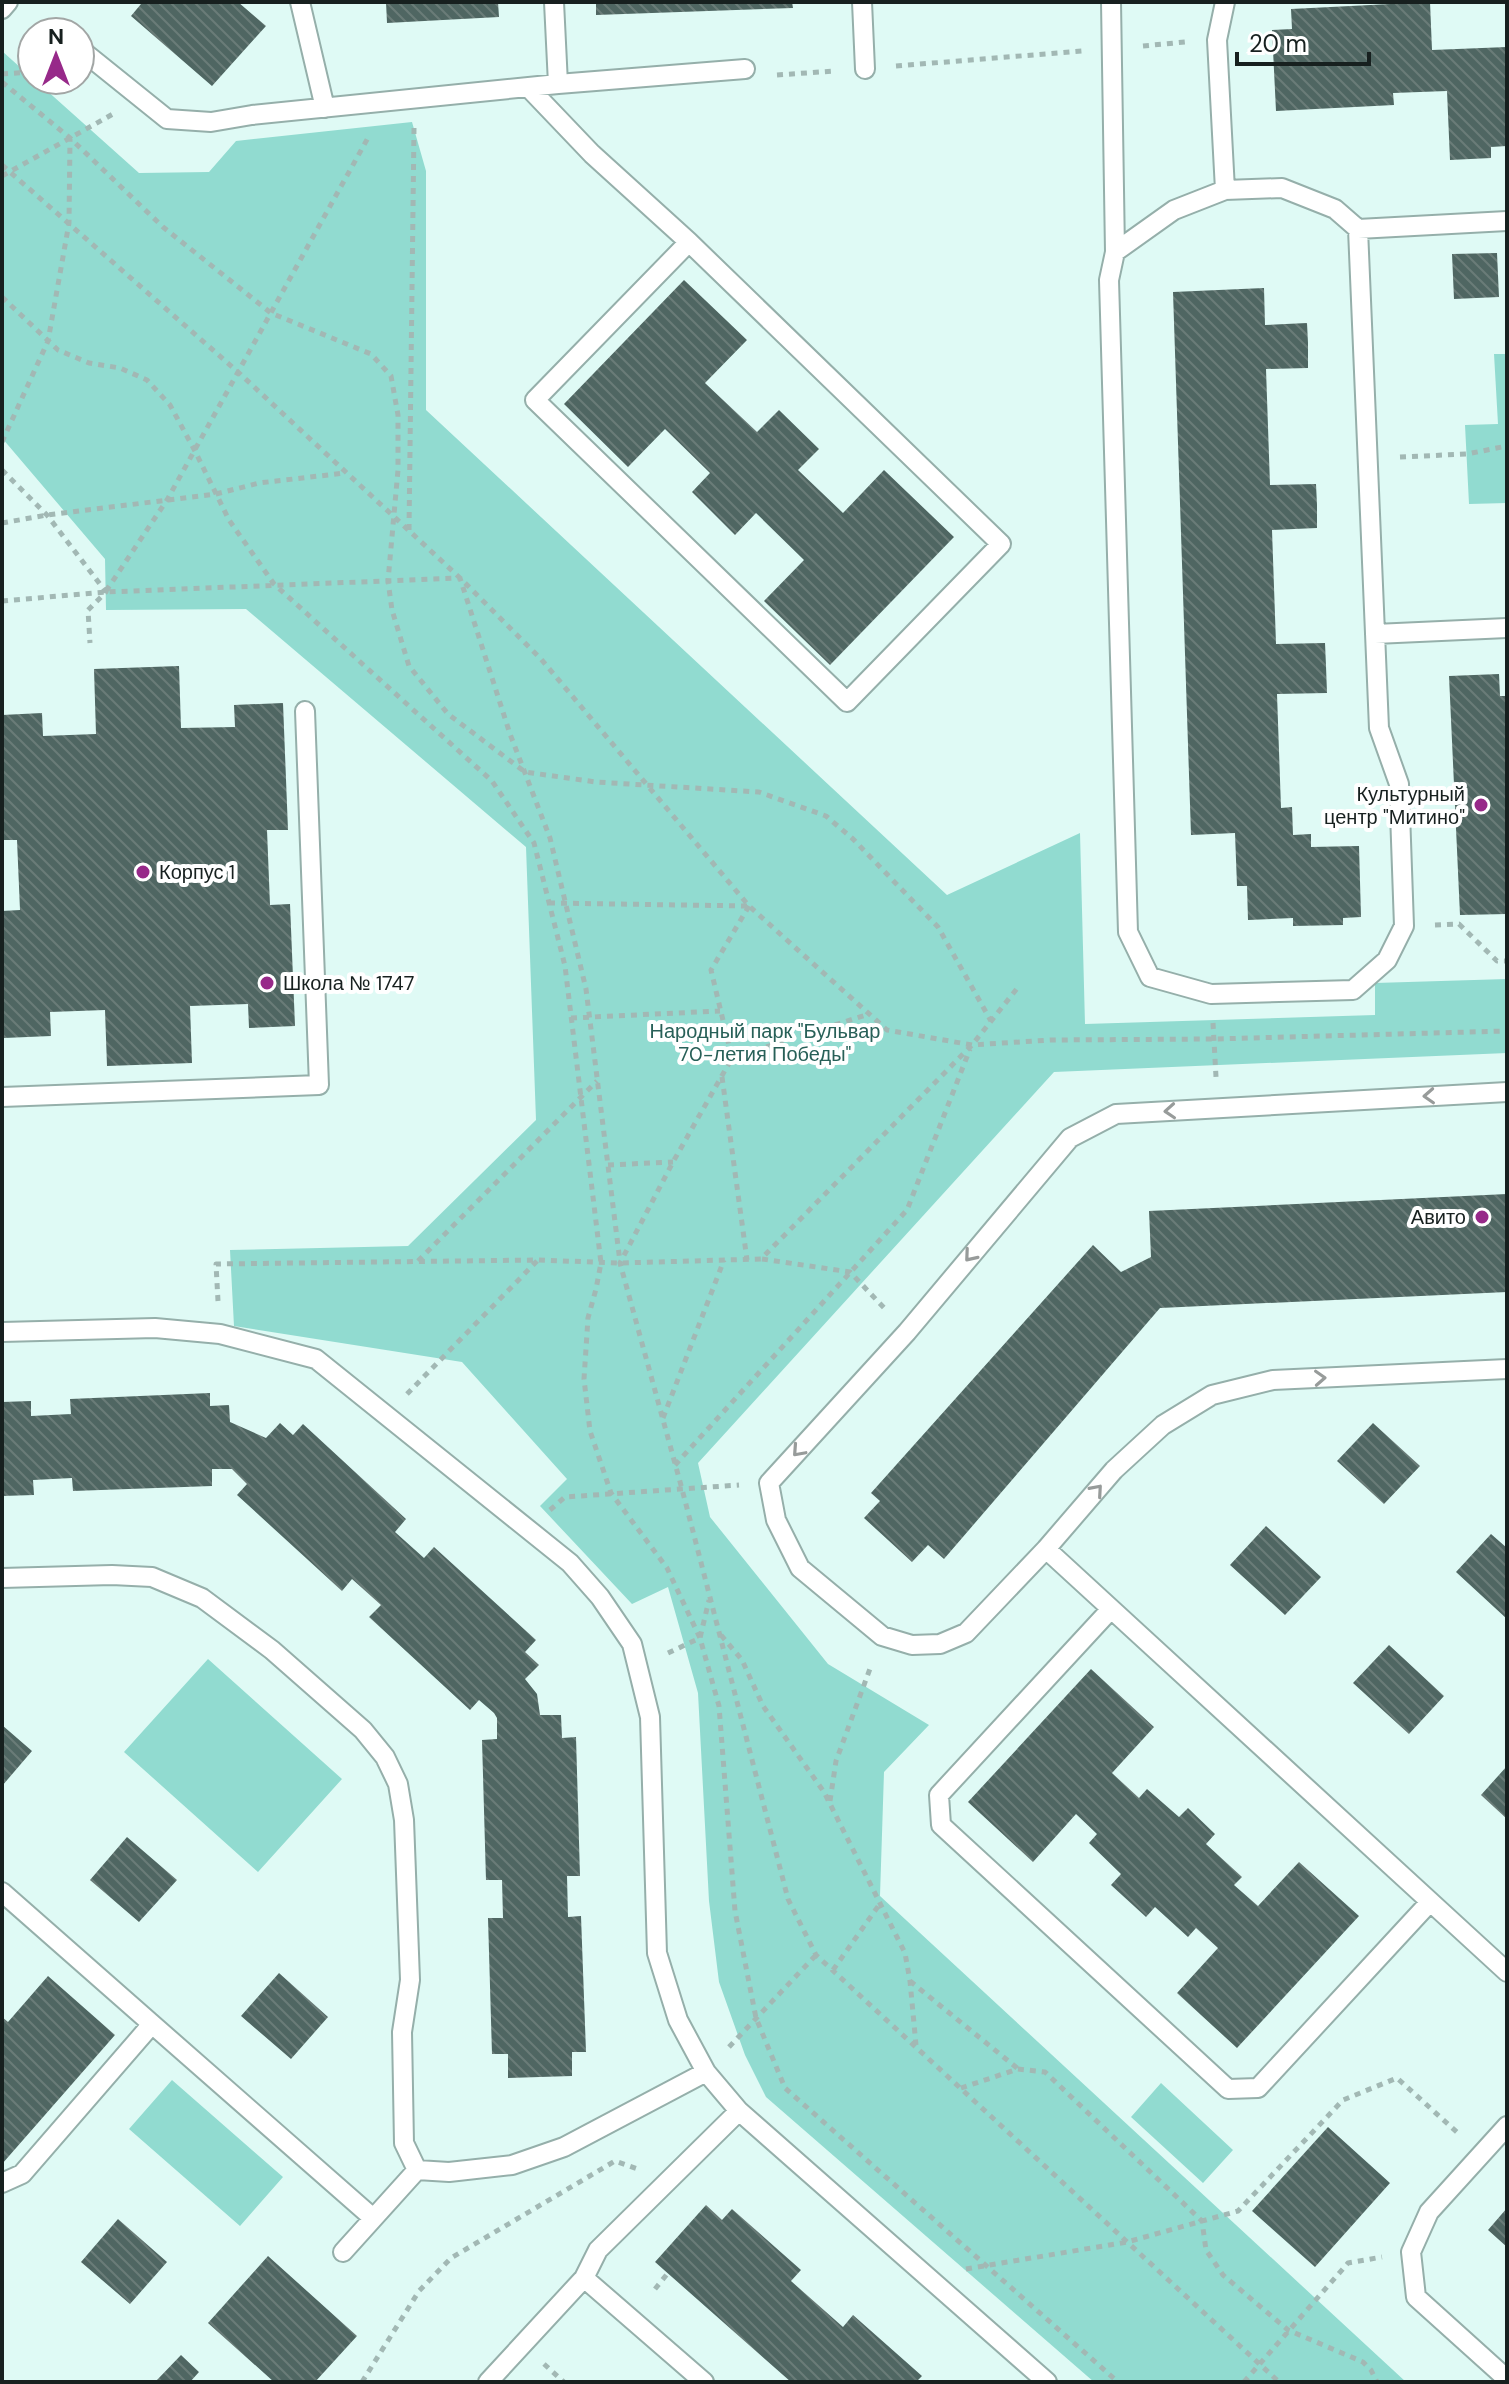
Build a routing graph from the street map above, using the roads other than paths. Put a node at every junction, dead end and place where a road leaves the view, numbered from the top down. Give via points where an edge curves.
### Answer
1 (8, 2) edge
2 (300, 2) edge
3 (554, 2) edge
4 (862, 2) edge
5 (1111, 2) edge
6 (1225, 2) edge
7 (2, 9) edge
8 (96, 62) edge
9 (745, 69) road end
10 (865, 69) road end
11 (558, 84) junction
12 (528, 87) junction
13 (325, 108) junction
14 (1225, 190) junction
15 (1507, 221) edge
16 (1358, 229) junction
17 (689, 242) junction
18 (1115, 252) junction
19 (1507, 628) edge
20 (1375, 634) junction
21 (305, 711) dead end
22 (1507, 1092) edge
23 (2, 1097) edge
24 (2, 1332) edge
25 (1507, 1369) edge
26 (1046, 1549) junction
27 (2, 1578) edge
28 (1111, 1609) junction
29 (2, 1892) edge
30 (1430, 1902) junction
31 (1507, 1972) edge
32 (152, 2024) junction
33 (706, 2072) junction
34 (739, 2111) junction
35 (1507, 2126) edge
36 (417, 2170) junction
37 (2, 2183) edge
38 (373, 2218) junction
39 (343, 2252) dead end
40 (584, 2278) junction
41 (1507, 2379) edge
42 (488, 2382) edge
43 (704, 2382) edge
44 (1047, 2382) edge

1 - 7 lane
2 - 13 lane
3 - 11 lane
4 - 10 lane
5 - 18 lane
6 - 14 lane via 1217,40
8 - 13 lane via 167,119 211,122
9 - 11 lane
11 - 12 lane
12 - 13 lane
12 - 17 lane
14 - 16 lane via 1282,188 1335,209
14 - 18 lane via 1174,210
15 - 16 lane
16 - 20 lane
17 - 17 lane via 1001,544 847,702 535,400
18 - 20 lane via 1109,280 1128,932 1150,977 1211,994 1353,990 1387,960 1404,926 1399,784 1379,728
19 - 20 lane
21 - 23 lane via 319,1085
22 -> 26 lane via 1116,1114 1070,1138 907,1332 769,1483 776,1520 800,1568 882,1636 912,1645 940,1644 966,1633
24 - 33 lane via 155,1328 220,1334 316,1359 570,1563 632,1644 650,1717 657,1953 678,2020
26 -> 25 lane via 1114,1470 1163,1425 1212,1395 1273,1380
26 - 28 lane
27 - 36 lane via 152,1577 202,1598 272,1650 363,1730 385,1757 398,1784 404,1820 410,1980 402,2032 404,2143
28 - 30 lane
28 - 30 lane via 939,1795 941,1825 1217,2079 1228,2089 1258,2088
29 - 32 lane
30 - 31 lane
32 - 37 lane via 22,2174
32 - 38 lane
33 - 34 lane
33 - 36 lane via 564,2147 512,2165
34 - 40 lane via 598,2250
34 - 44 lane
35 - 41 lane via 1429,2212 1411,2252 1416,2297
36 - 38 lane
38 - 39 lane
40 - 42 lane
40 - 43 lane

